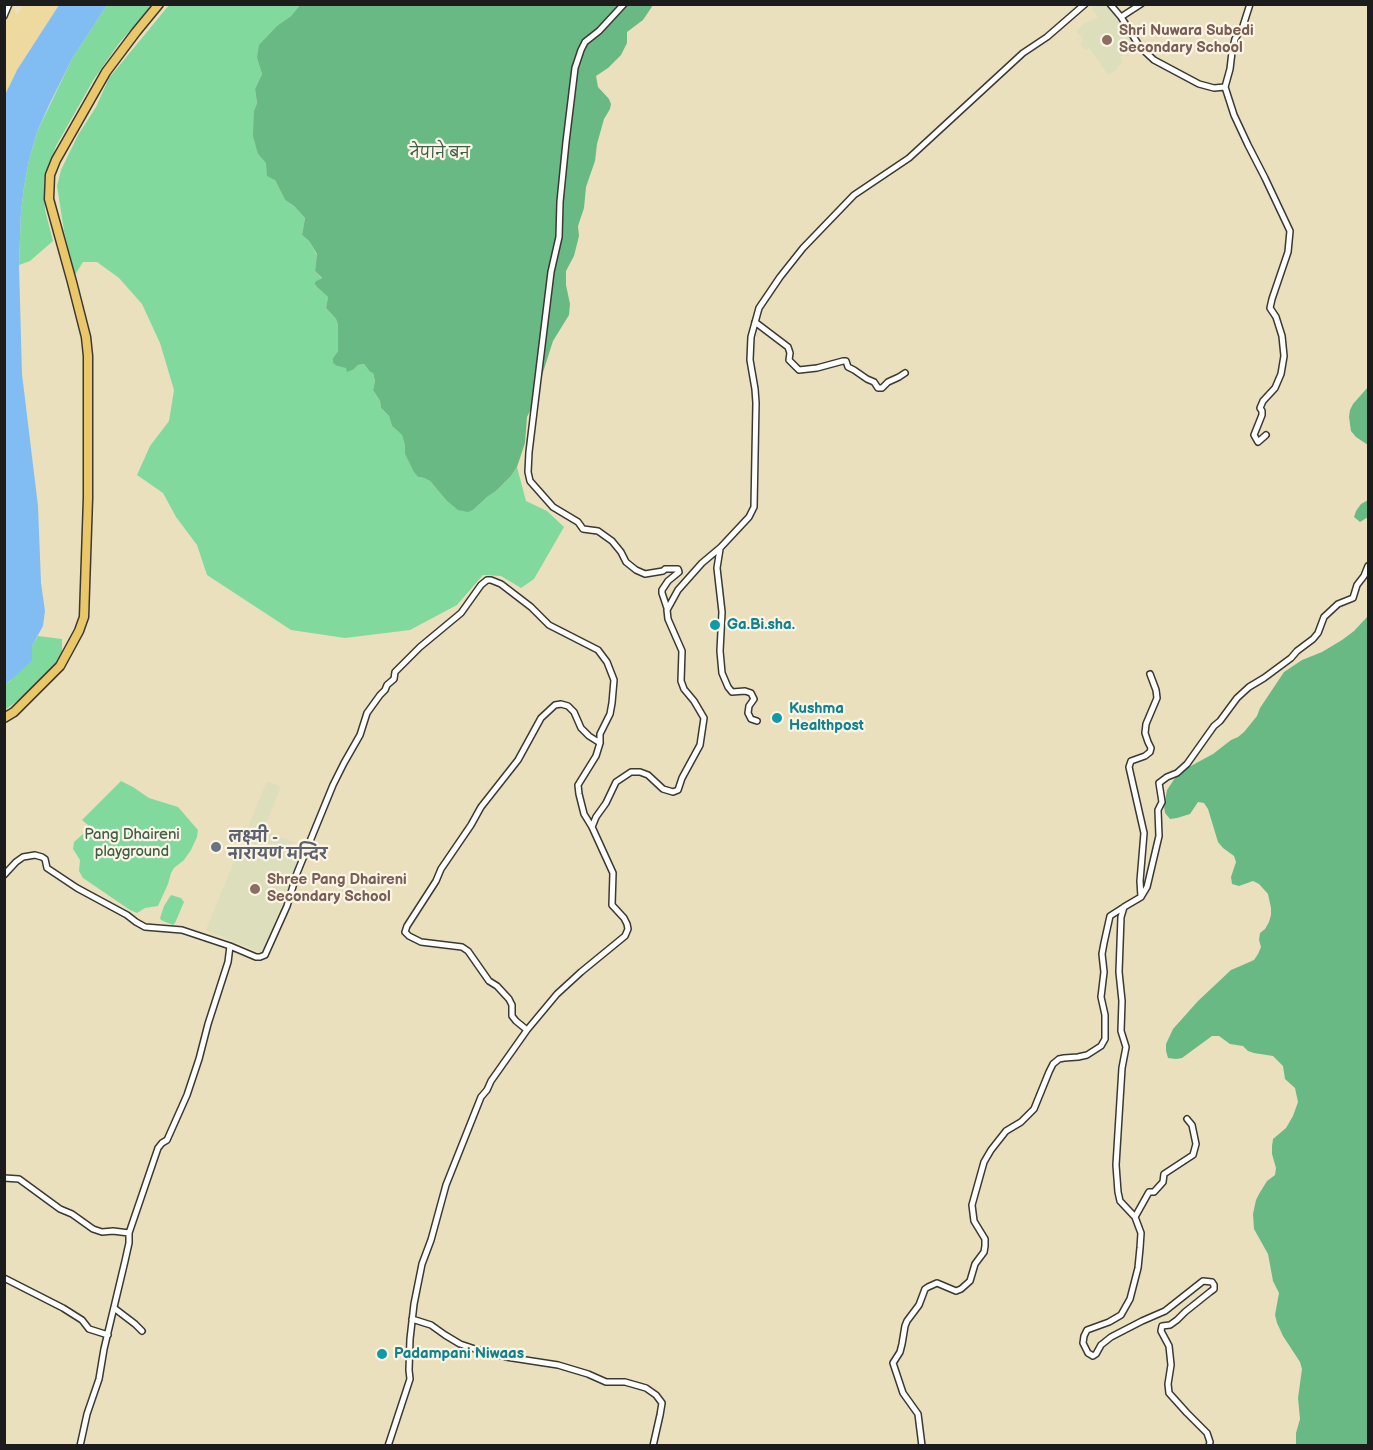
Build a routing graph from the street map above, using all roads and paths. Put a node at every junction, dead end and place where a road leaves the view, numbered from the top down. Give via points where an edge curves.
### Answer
1 (9, 4) edge
2 (159, 4) edge
3 (624, 4) edge
4 (1085, 4) edge
5 (1110, 4) edge
6 (1141, 4) edge
7 (1250, 4) edge
8 (4, 16) edge
9 (1121, 17) junction
10 (1225, 87) junction
11 (755, 322) junction
12 (905, 373) dead end
13 (1266, 435) dead end
14 (721, 547) junction
15 (1368, 566) edge
16 (667, 610) junction
17 (1150, 674) dead end
18 (4, 718) edge
19 (757, 721) dead end
20 (600, 743) junction
21 (592, 827) junction
22 (4, 876) edge
23 (1141, 897) junction
24 (1125, 907) junction
25 (230, 946) junction
26 (527, 1030) junction
27 (1187, 1119) dead end
28 (4, 1178) edge
29 (1135, 1218) junction
30 (129, 1233) junction
31 (4, 1278) edge
32 (114, 1308) junction
33 (412, 1319) junction
34 (142, 1331) dead end
35 (108, 1335) junction
36 (80, 1446) edge
37 (388, 1446) edge
38 (652, 1446) edge
39 (922, 1446) edge
40 (1209, 1446) edge

1 - 8 street
2 - 18 highway via 106,72 50,175 49,199 88,356 84,617 60,666
3 - 16 street via 585,42 575,68 559,237 551,272 528,472 530,481 553,507 583,529 598,531 612,541 636,570 645,574 678,568 679,572 662,590
4 - 11 street via 1023,54 909,158 854,195 785,270 759,308
5 - 9 street
6 - 9 street
7 - 10 street via 1235,39
9 - 10 street via 1140,47 1154,60 1199,84
10 - 13 street via 1234,115 1290,231 1288,252 1270,308 1282,336 1281,374 1263,401 1254,435 1258,442
11 - 12 street via 788,347 789,360 799,370 846,361 848,367 878,388
11 - 14 street via 750,360 756,403 754,507
14 - 16 street via 678,590
14 - 19 street via 717,568 722,673 732,692 751,693 754,699 748,713
15 - 23 street via 1353,598 1338,604 1324,617 1313,639 1237,698 1187,764 1159,783 1159,836
16 - 21 street via 682,651 681,681 704,718 700,745 678,790 663,789 648,775 631,772 616,782
17 - 23 street via 1156,698 1145,733 1151,748 1146,756 1131,761 1130,766 1144,833
20 - 21 street via 578,785 584,814
20 - 25 street via 610,714 614,680 607,662 598,650 549,625 501,584 487,580 461,613 396,672 367,713 360,735 333,785 267,952 256,957
20 - 26 street via 581,728 568,706 555,705 541,718 518,760 481,807 441,869 405,932 422,942 468,951 489,981 509,999 512,1016
21 - 26 street via 613,873 612,905 628,929 625,936 557,994
22 - 25 street via 23,857 42,857 48,868 77,888 145,927 182,930
23 - 24 street
24 - 29 street via 1121,917 1119,972 1121,1031 1126,1047 1116,1165 1120,1201
24 - 39 street via 1110,916 1102,954 1105,1039 1087,1055 1059,1059 1053,1064 1034,1109 1006,1131 991,1150 972,1205 974,1221 986,1246 970,1281 956,1291 937,1283 928,1287 905,1326 900,1352 893,1363 903,1393 918,1414
25 - 30 street via 187,1095 167,1140 158,1148
26 - 33 street via 481,1097 453,1167 422,1264
27 - 29 street via 1195,1135 1193,1155 1164,1174 1163,1182 1149,1192
28 - 30 street via 20,1179 93,1229
29 - 40 street via 1141,1243 1130,1299 1121,1315 1087,1330 1083,1343 1093,1356 1111,1337 1165,1311 1203,1281 1212,1282 1214,1289 1170,1325 1162,1326 1161,1331 1169,1346 1169,1393 1207,1433
30 - 32 street
31 - 35 street via 63,1308 90,1329
32 - 34 street
32 - 35 street
33 - 37 street via 410,1379
33 - 38 street via 475,1349 558,1365 606,1382 633,1383 646,1388 662,1403
35 - 36 street

